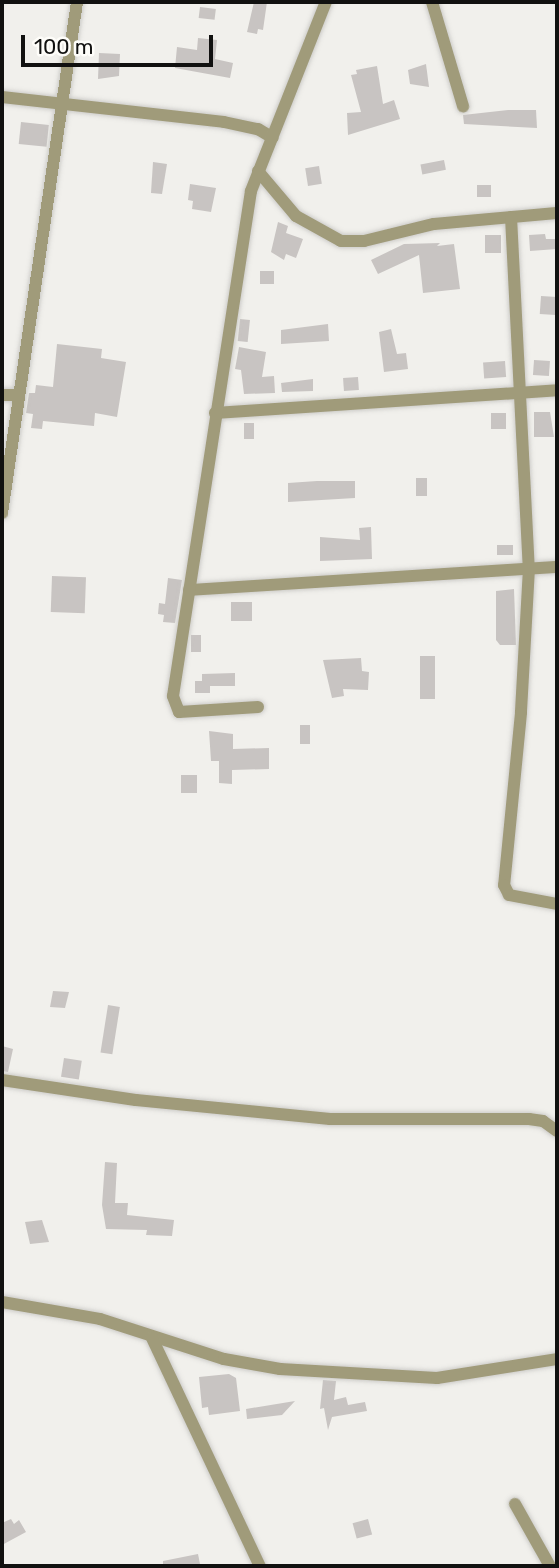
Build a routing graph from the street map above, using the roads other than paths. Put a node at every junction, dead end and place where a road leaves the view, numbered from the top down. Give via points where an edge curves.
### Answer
1 (77, 2) edge
2 (326, 2) edge
3 (432, 2) edge
4 (2, 97) edge
5 (64, 105) junction
6 (463, 106) dead end
7 (273, 138) junction
8 (258, 171) junction
9 (557, 213) edge
10 (511, 217) junction
11 (520, 390) junction
12 (557, 390) edge
13 (2, 395) edge
14 (19, 395) junction
15 (215, 413) junction
16 (2, 513) edge
17 (557, 567) edge
18 (529, 568) junction
19 (189, 590) junction
20 (258, 707) dead end
21 (557, 904) edge
22 (2, 1080) edge
23 (557, 1131) edge
24 (2, 1302) edge
25 (152, 1338) junction
26 (557, 1359) edge
27 (515, 1504) dead end
28 (260, 1566) edge
29 (550, 1566) edge

1 - 5 street
2 - 7 street
3 - 6 street
4 - 5 street
5 - 7 street via 224,122 258,129
5 - 14 street
7 - 8 street
8 - 10 street via 296,216 341,241 364,241 434,224
8 - 15 street
9 - 10 street
10 - 11 street
11 - 12 street
11 - 15 street
11 - 18 street
13 - 14 street
14 - 16 street
15 - 19 street
17 - 18 street
18 - 19 street
18 - 21 street via 504,885 509,895
19 - 20 street via 175,708 179,712
22 - 23 street via 136,1100 330,1119 529,1119 543,1121
24 - 25 street via 100,1319
25 - 26 street via 254,1366 419,1377
25 - 28 street
27 - 29 street

